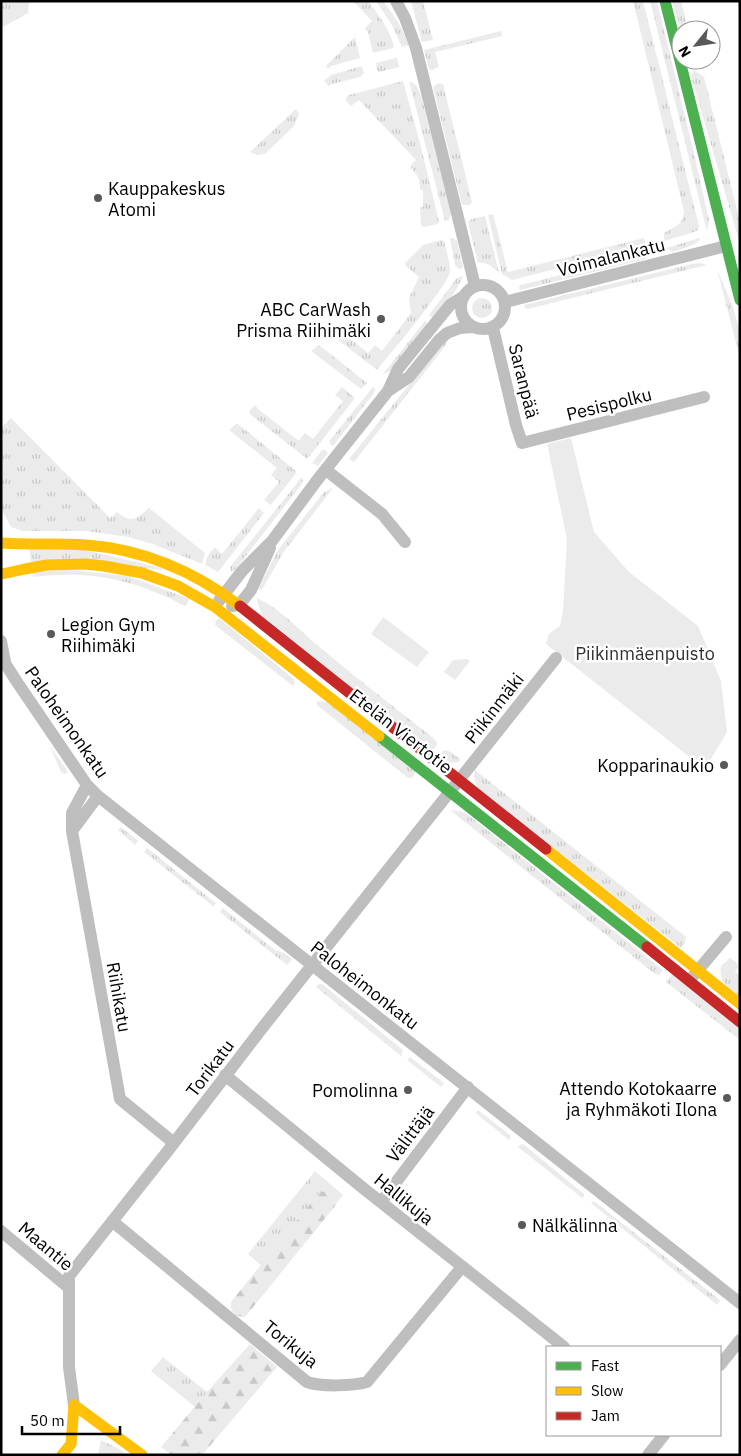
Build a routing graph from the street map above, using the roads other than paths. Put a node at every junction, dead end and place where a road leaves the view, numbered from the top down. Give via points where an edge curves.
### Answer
1 (396, 1) edge
2 (665, 1) edge
3 (726, 246) junction
4 (475, 286) junction
5 (464, 296) junction
6 (740, 300) edge
7 (505, 302) junction
8 (472, 327) junction
9 (493, 328) junction
10 (388, 391) junction
11 (704, 397) dead end
12 (522, 443) joint
13 (326, 470) junction
14 (272, 541) junction
15 (405, 542) dead end
16 (1, 543) edge
17 (2, 575) edge
18 (224, 594) junction
19 (239, 605) junction
20 (215, 607) junction
21 (1, 641) edge
22 (556, 658) dead end
23 (3, 659) edge
24 (458, 780) junction
25 (87, 785) junction
26 (449, 791) junction
27 (98, 796) junction
28 (72, 831) junction
29 (726, 937) dead end
30 (312, 965) junction
31 (698, 970) junction
32 (689, 981) junction
33 (740, 1004) edge
34 (740, 1022) edge
35 (225, 1075) junction
36 (468, 1088) junction
37 (174, 1143) junction
38 (381, 1202) junction
39 (112, 1221) junction
40 (1, 1231) edge
41 (462, 1267) junction
42 (69, 1288) junction
43 (740, 1303) edge
44 (740, 1340) edge
45 (563, 1346) edge
46 (721, 1364) edge
47 (74, 1405) junction
48 (663, 1436) edge
49 (62, 1455) edge
50 (142, 1455) edge
51 (648, 1455) edge

1 - 4 street via 416,48
2 - 3 street
3 - 6 street
3 - 7 street, Voimalankatu
4 - 5 street
4 - 7 street via 495,288
5 - 8 street via 461,313
5 - 10 street via 450,305 398,369
7 - 9 street via 504,315
8 - 9 street via 480,330
8 - 10 street via 447,333 410,377
9 - 12 street, Saranpää
10 - 13 street
11 - 12 street, Pesispolku
13 - 14 street
13 - 15 street via 382,514
14 - 18 street
14 - 19 street via 250,590
16 - 17 street via 7,559
16 - 18 street, Etelän Viertotie via 98,546 126,552 169,564
17 - 20 street, Etelän Viertotie via 27,568 59,565 110,567 161,579
18 - 19 street, Etelän Viertotie
18 - 20 street
19 - 20 street
19 - 24 street, Etelän Viertotie
20 - 26 street, Etelän Viertotie
21 - 23 street, Paloheimonkatu
22 - 24 street, Piikinmäki
23 - 25 street, Paloheimonkatu
24 - 26 street, Torikatu
24 - 31 street, Etelän Viertotie
25 - 27 street, Paloheimonkatu
25 - 28 street, Riihikatu via 72,813
26 - 30 street, Torikatu
26 - 32 street, Etelän Viertotie
27 - 28 street
27 - 30 street, Paloheimonkatu
28 - 37 street, Riihikatu via 120,1100
29 - 31 street
30 - 35 street, Torikatu
30 - 36 street, Paloheimonkatu
31 - 32 street
31 - 33 street, Etelän Viertotie
32 - 34 street, Etelän Viertotie
35 - 37 street, Torikatu
35 - 38 street, Hallikuja
36 - 38 street, Välittäjä
36 - 43 street, Paloheimonkatu
37 - 39 street, Torikatu
38 - 41 street, Hallikuja
39 - 41 street, Torikuja via 314,1385 367,1382
39 - 42 street, Torikatu via 70,1276
40 - 42 street, Maantie
41 - 45 street, Hallikuja
42 - 47 street, Torikatu via 69,1367
44 - 46 street
47 - 49 street via 71,1444
47 - 50 street
48 - 51 street

